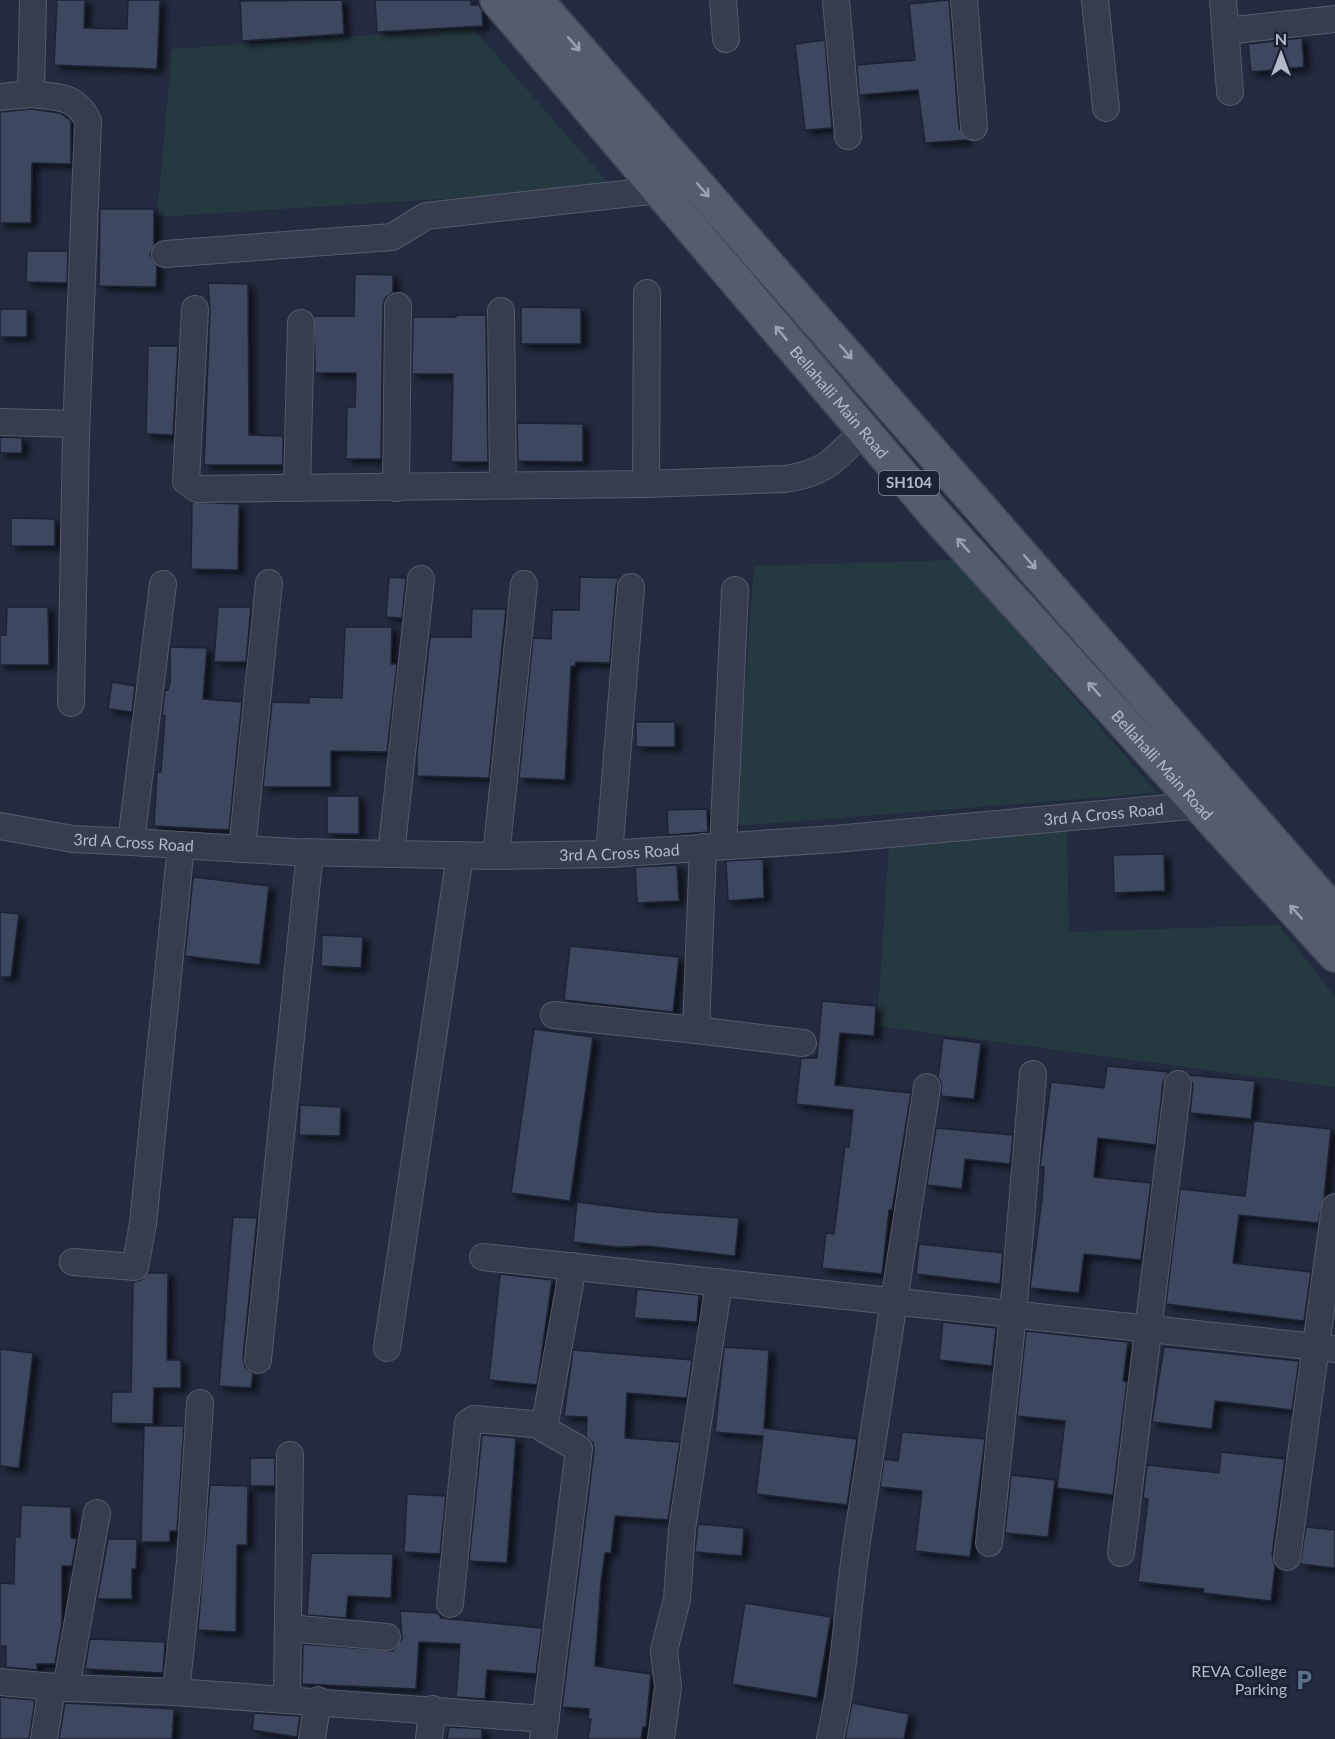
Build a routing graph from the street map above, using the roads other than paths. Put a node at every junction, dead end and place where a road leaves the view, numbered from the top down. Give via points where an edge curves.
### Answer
1 (33, 0) edge
2 (497, 0) edge
3 (536, 0) edge
4 (723, 0) edge
5 (836, 0) edge
6 (964, 0) edge
7 (1095, 0) edge
8 (1222, 0) edge
9 (1335, 18) edge
10 (1226, 31) junction
11 (726, 39) dead end
12 (1230, 92) dead end
13 (31, 94) junction
14 (0, 97) edge
15 (1106, 108) dead end
16 (974, 127) dead end
17 (848, 136) dead end
18 (660, 190) junction
19 (165, 254) dead end
20 (647, 293) dead end
21 (398, 306) dead end
22 (195, 309) dead end
23 (501, 311) dead end
24 (301, 323) dead end
25 (0, 422) edge
26 (76, 424) junction
27 (864, 430) junction
28 (646, 484) junction
29 (502, 485) junction
30 (297, 487) junction
31 (396, 488) junction
32 (421, 579) dead end
33 (269, 583) dead end
34 (163, 584) dead end
35 (524, 584) dead end
36 (631, 587) dead end
37 (735, 590) dead end
38 (71, 703) dead end
39 (1237, 802) junction
40 (1198, 804) junction
41 (0, 826) edge
42 (131, 842) junction
43 (181, 845) junction
44 (713, 847) junction
45 (242, 849) junction
46 (310, 852) junction
47 (391, 854) junction
48 (609, 854) junction
49 (460, 855) junction
50 (496, 856) junction
51 (1335, 913) edge
52 (1335, 955) edge
53 (554, 1015) dead end
54 (696, 1030) junction
55 (803, 1043) dead end
56 (1034, 1074) dead end
57 (1178, 1084) dead end
58 (927, 1087) dead end
59 (1335, 1207) edge
60 (483, 1257) dead end
61 (73, 1262) dead end
62 (573, 1266) junction
63 (719, 1282) junction
64 (893, 1299) junction
65 (1014, 1314) junction
66 (1149, 1329) junction
67 (387, 1348) dead end
68 (1326, 1348) edge
69 (258, 1360) dead end
70 (200, 1403) dead end
71 (544, 1425) junction
72 (290, 1455) dead end
73 (97, 1513) dead end
74 (989, 1543) dead end
75 (1121, 1553) dead end
76 (1287, 1557) dead end
77 (450, 1604) dead end
78 (288, 1628) junction
79 (387, 1637) dead end
80 (0, 1682) edge
81 (59, 1687) junction
82 (176, 1692) junction
83 (287, 1698) junction
84 (318, 1700) junction
85 (432, 1709) junction
86 (545, 1729) edge
87 (45, 1739) edge
88 (312, 1739) edge
89 (429, 1739) edge
90 (661, 1739) edge
91 (830, 1739) edge

1 - 13 street
2 - 18 main road, Bellahalli Main Road / SH104
3 -> 39 main road, Bellahalli Main Road / SH104
4 - 11 street
5 - 17 street
6 - 16 street
7 - 15 street
8 - 10 street
9 - 10 street
10 - 12 street
13 - 14 street
13 - 26 street via 65,98 82,108 88,121
18 - 19 street via 426,216 392,237
27 -> 18 main road, Bellahalli Main Road / SH104
20 - 28 street
21 - 31 street
22 - 30 street via 186,481 197,489
23 - 29 street
24 - 30 street
25 - 26 street
26 - 38 street
27 - 28 street via 826,468 807,476
40 -> 27 main road, Bellahalli Main Road / SH104 via 939,519
28 - 29 street
29 - 31 street
30 - 31 street
32 - 47 street
33 - 45 street
34 - 42 street
35 - 50 street
36 - 48 street
37 - 44 street
39 - 40 street, 3rd A Cross Road
39 - 51 main road, Bellahalli Main Road / SH104
40 - 44 street, 3rd A Cross Road
52 -> 40 main road, Bellahalli Main Road / SH104
41 - 42 street, 3rd A Cross Road
42 - 43 street, 3rd A Cross Road
43 - 45 street, 3rd A Cross Road
43 - 61 street via 144,1224 135,1267
44 - 48 street, 3rd A Cross Road
44 - 54 street
45 - 46 street, 3rd A Cross Road
46 - 47 street, 3rd A Cross Road
46 - 69 street
47 - 49 street, 3rd A Cross Road
48 - 50 street, 3rd A Cross Road
49 - 50 street, 3rd A Cross Road
49 - 67 street
53 - 54 street
54 - 55 street
56 - 65 street
57 - 66 street
58 - 64 street
59 - 68 street
60 - 62 street
62 - 63 street
62 - 71 street
63 - 64 street
63 - 90 street via 682,1529 677,1599 664,1650 668,1687
64 - 65 street
64 - 91 street via 855,1553 839,1702
65 - 66 street
65 - 74 street
66 - 68 street
66 - 75 street
68 - 76 street
70 - 82 street via 190,1561
71 - 77 street via 474,1419 468,1423
71 - 86 street via 544,1429 579,1449
72 - 78 street
73 - 81 street
78 - 79 street
78 - 83 street
80 - 81 street
81 - 82 street
81 - 87 street
82 - 83 street
83 - 84 street
84 - 85 street
84 - 88 street
85 - 86 street
85 - 89 street

